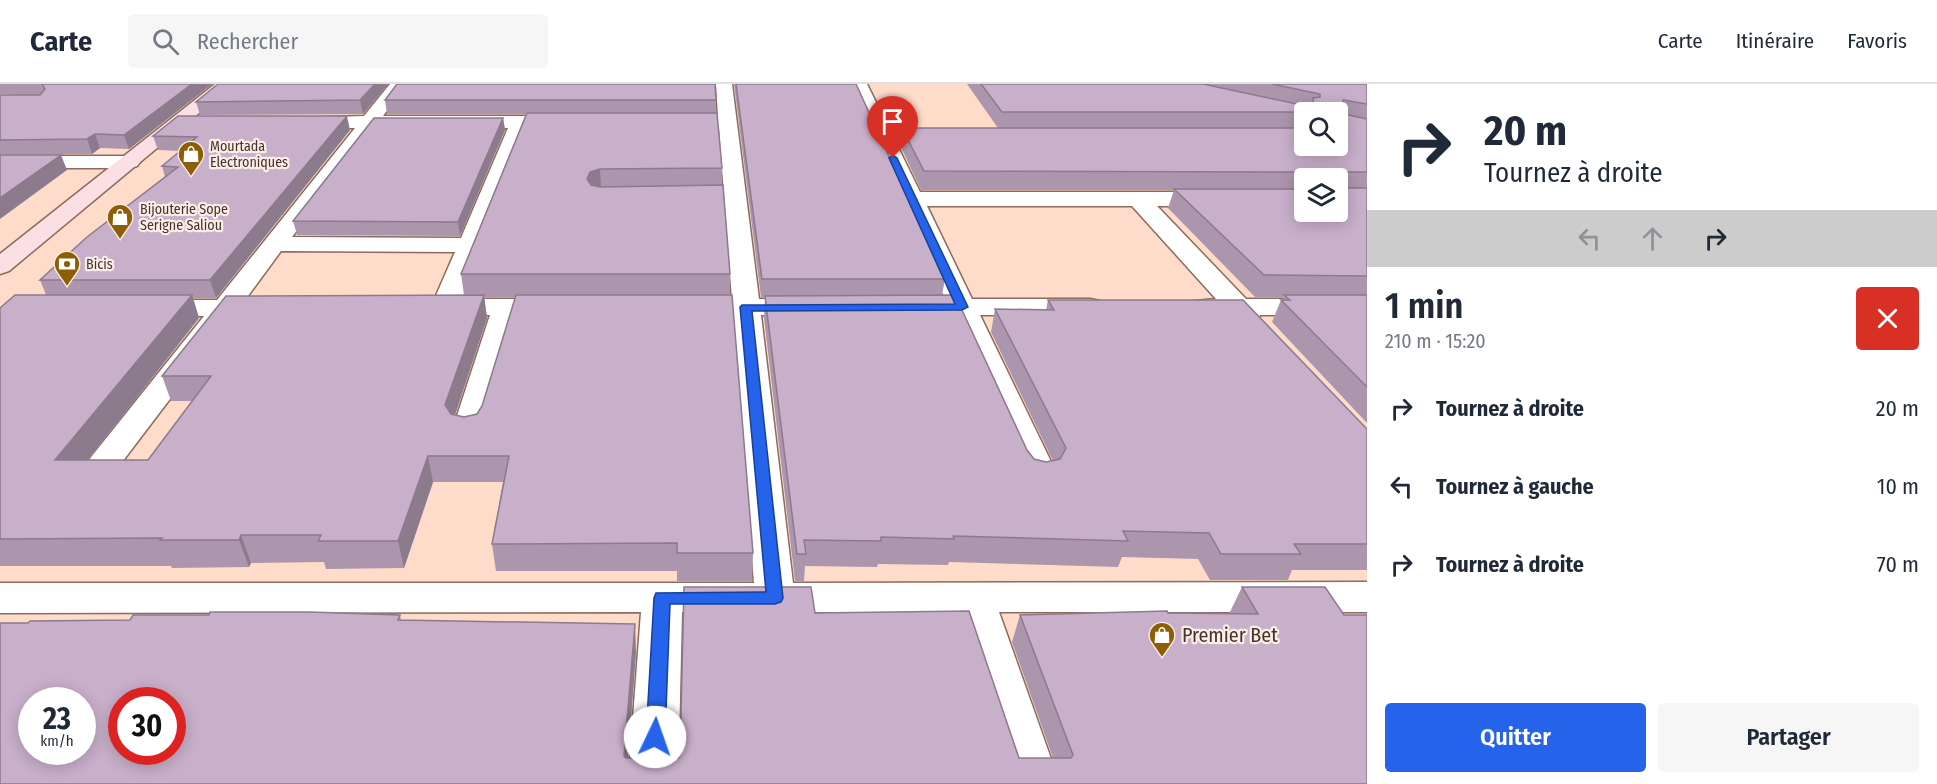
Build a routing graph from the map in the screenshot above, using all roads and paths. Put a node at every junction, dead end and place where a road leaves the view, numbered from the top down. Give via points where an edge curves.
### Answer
1 (226, 84) edge
2 (399, 84) edge
3 (724, 84) edge
4 (859, 84) edge
5 (179, 122) junction
6 (203, 122) edge
7 (286, 122) edge
8 (369, 122) junction
9 (520, 122) junction
10 (589, 122) edge
11 (658, 122) edge
12 (727, 122) junction
13 (0, 162) edge
14 (130, 162) junction
15 (912, 199) junction
16 (1138, 199) junction
17 (1294, 199) edge
18 (275, 244) junction
19 (471, 245) junction
20 (0, 266) edge
21 (410, 307) edge
22 (445, 307) junction
23 (586, 307) edge
24 (666, 307) edge
25 (746, 307) junction
26 (837, 307) edge
27 (894, 307) edge
28 (962, 307) junction
29 (1112, 307) edge
30 (1181, 307) edge
31 (1239, 307) junction
32 (1367, 307) edge
33 (130, 308) edge
34 (225, 308) junction
35 (283, 308) edge
36 (506, 308) junction
37 (1263, 333) edge
38 (468, 431) edge
39 (104, 464) edge
40 (1040, 474) edge
41 (974, 597) junction
42 (1367, 597) edge
43 (0, 598) edge
44 (662, 598) junction
45 (775, 598) junction
46 (653, 784) edge
47 (1035, 784) edge

1 - 5 street
2 - 8 street
3 - 12 street
4 - 15 street via 895,137
5 - 6 street
5 - 14 street
7 - 8 street
8 - 9 street
8 - 18 street
9 - 10 street
9 - 19 street
11 - 12 street
12 - 25 street via 724,196
13 - 14 street
14 - 20 street
15 - 16 street
15 - 28 street
16 - 17 street
16 - 31 street
18 - 19 street
18 - 34 street
19 - 22 street
21 - 22 street
22 - 36 street
23 - 36 street
24 - 25 street
25 - 26 street
25 - 45 street
27 - 28 street
28 - 29 street
28 - 40 street
30 - 31 street
31 - 32 street
31 - 37 street
33 - 34 street
34 - 35 street
34 - 39 street
36 - 38 street
41 - 42 street
41 - 45 street
41 - 47 street
43 - 44 street
44 - 45 street
44 - 46 street

